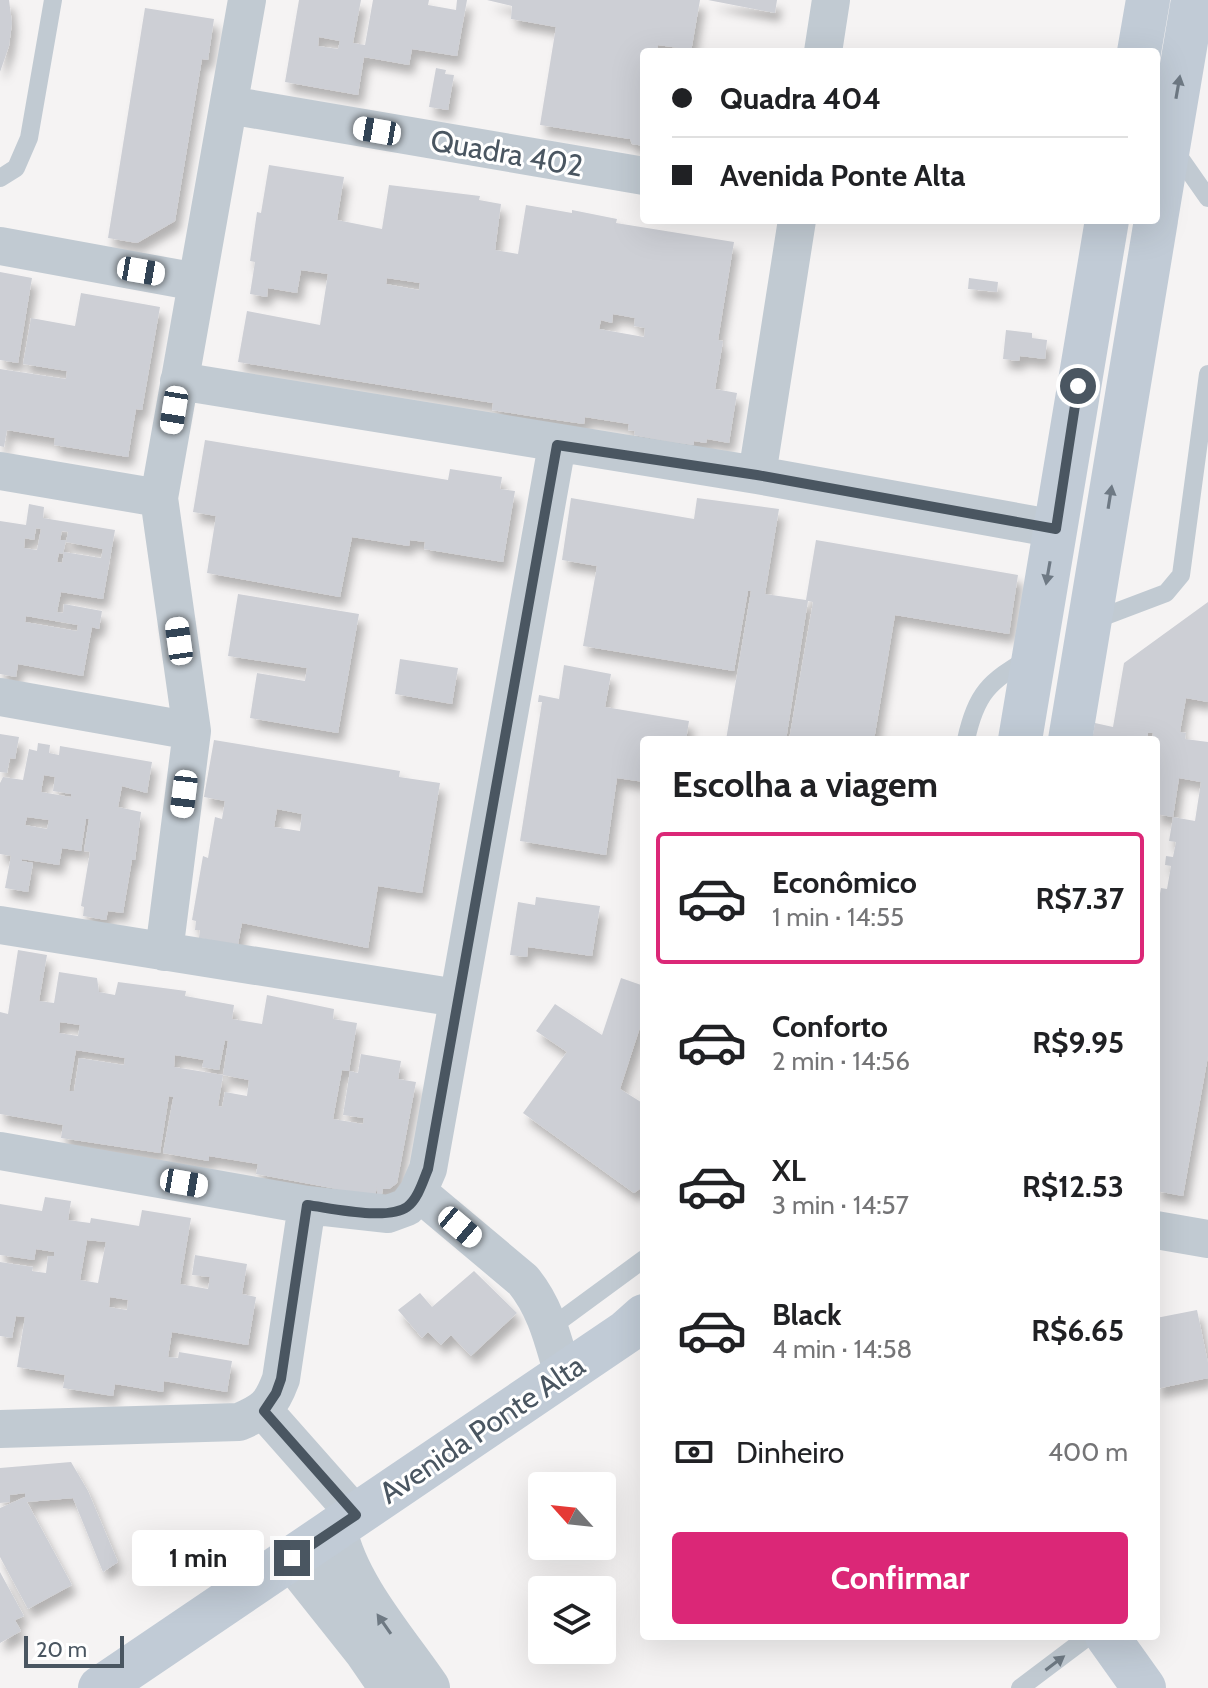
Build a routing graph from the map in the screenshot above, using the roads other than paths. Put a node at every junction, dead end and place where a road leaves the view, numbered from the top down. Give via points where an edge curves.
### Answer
1 (53, 0) edge
2 (247, 0) edge
3 (831, 0) edge
4 (1148, 0) edge
5 (1193, 0) edge
6 (824, 48) edge
7 (1140, 48) edge
8 (229, 105) junction
9 (1169, 142) junction
10 (640, 175) edge
11 (0, 178) edge
12 (1160, 195) edge
13 (1208, 198) edge
14 (796, 224) edge
15 (1106, 224) edge
16 (1155, 224) edge
17 (0, 246) edge
18 (197, 282) junction
19 (1087, 330) junction
20 (1136, 336) junction
21 (1208, 374) edge
22 (179, 381) junction
23 (557, 445) junction
24 (0, 471) edge
25 (757, 475) junction
26 (159, 498) junction
27 (1056, 529) junction
28 (1090, 623) junction
29 (1034, 656) junction
30 (0, 697) edge
31 (192, 731) junction
32 (967, 736) edge
33 (1021, 736) edge
34 (1071, 736) edge
35 (0, 925) edge
36 (164, 952) junction
37 (457, 998) junction
38 (0, 1151) edge
39 (418, 1192) junction
40 (307, 1205) junction
41 (1160, 1231) edge
42 (1208, 1239) edge
43 (640, 1262) edge
44 (638, 1325) edge
45 (550, 1328) junction
46 (563, 1374) junction
47 (264, 1411) junction
48 (0, 1429) edge
49 (346, 1522) junction
50 (292, 1558) junction
51 (1084, 1640) edge
52 (1110, 1640) edge
53 (100, 1688) edge
54 (391, 1688) edge
55 (428, 1688) edge
56 (1020, 1688) edge
57 (1144, 1688) edge

1 - 11 lane via 29,138 16,168
2 - 8 street
3 - 6 street
4 - 7 main road
9 -> 5 main road
8 - 10 street, Quadra 402
8 - 18 street
9 - 12 main road
9 - 13 lane
14 - 25 street
15 - 19 main road
16 - 20 main road
17 - 18 street
18 - 22 street
19 - 20 main road
19 - 27 main road
28 -> 20 main road
21 - 28 lane via 1181,575 1166,593
22 - 23 street
22 - 26 street
23 - 25 street
23 - 37 street
24 - 26 street
25 - 27 street
26 - 31 street
27 -> 29 main road
28 - 34 main road
29 - 32 lane via 1004,673 979,697
29 - 33 main road
30 - 31 street
31 - 36 street
35 - 36 street
36 - 37 street
37 - 39 street via 428,1169
38 - 40 street
39 - 40 street via 407,1207 388,1214
39 - 45 street via 523,1280
40 - 47 street via 281,1379
41 - 42 street
43 - 45 lane
44 - 46 main road, Avenida Ponte Alta
45 - 46 street
46 - 49 main road, Avenida Ponte Alta
47 - 48 street via 239,1422
47 - 49 street
49 - 50 main road, Avenida Ponte Alta
55 -> 49 street via 362,1593 339,1549
50 - 53 main road, Avenida Ponte Alta
50 - 54 street
56 -> 51 lane
52 - 57 main road

